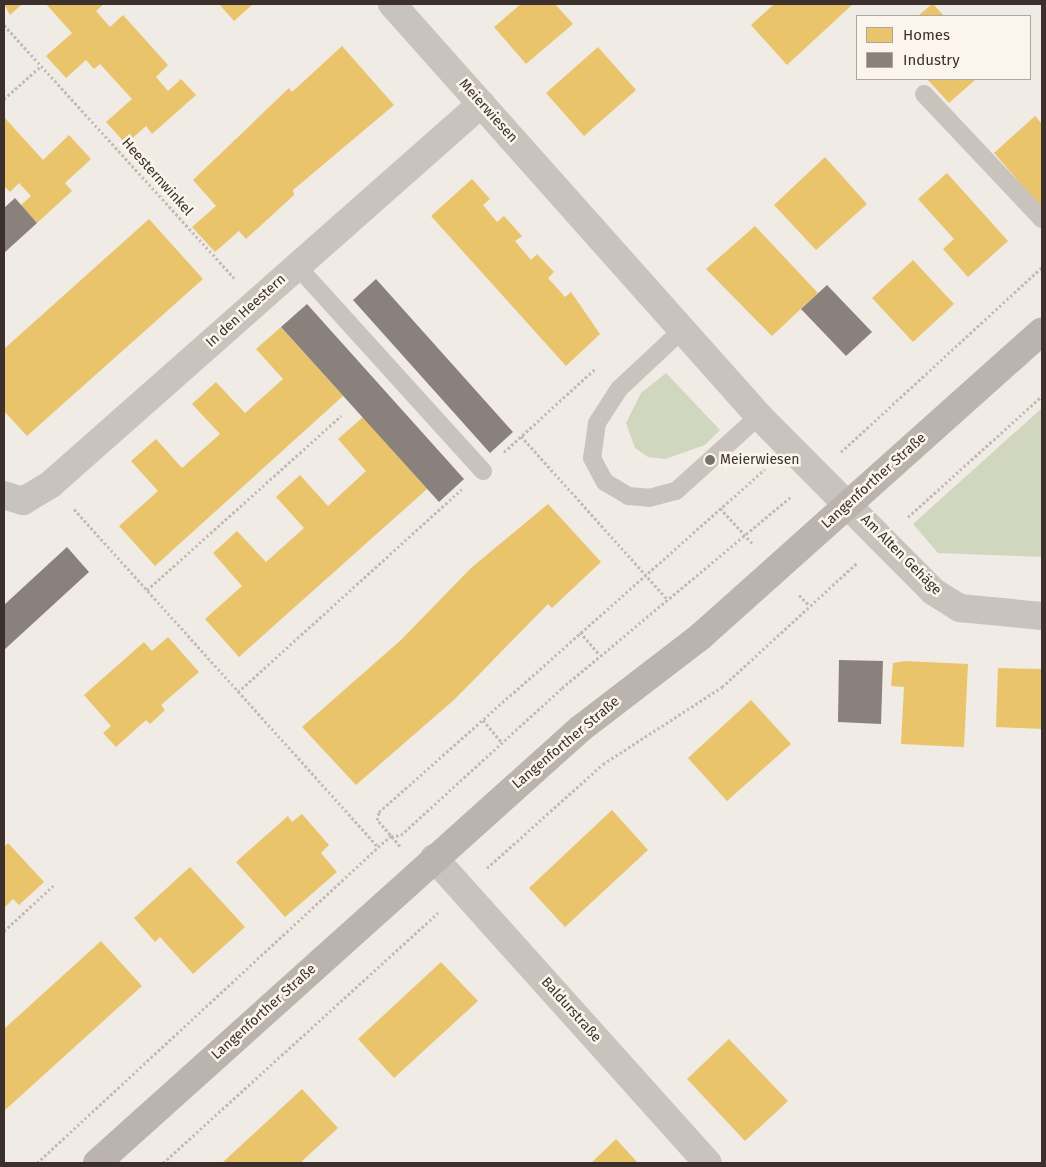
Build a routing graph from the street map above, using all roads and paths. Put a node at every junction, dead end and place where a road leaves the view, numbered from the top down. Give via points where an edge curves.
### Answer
1 (392, 4) edge
2 (4, 25) edge
3 (41, 66) junction
4 (924, 94) dead end
5 (4, 99) edge
6 (481, 104) junction
7 (1042, 219) edge
8 (297, 266) junction
9 (1042, 267) edge
10 (256, 303) junction
11 (682, 330) junction
12 (1042, 331) edge
13 (599, 366) dead end
14 (1042, 396) edge
15 (341, 416) dead end
16 (759, 416) junction
17 (521, 436) junction
18 (790, 448) junction
19 (483, 471) junction
20 (817, 474) junction
21 (51, 484) junction
22 (4, 495) edge
23 (849, 504) junction
24 (720, 508) junction
25 (745, 535) junction
26 (884, 538) junction
27 (645, 574) junction
28 (147, 590) junction
29 (668, 600) junction
30 (1042, 616) edge
31 (580, 632) junction
32 (600, 655) junction
33 (238, 692) junction
34 (482, 720) junction
35 (502, 743) junction
36 (391, 836) junction
37 (378, 847) junction
38 (434, 858) junction
39 (53, 886) dead end
40 (463, 889) junction
41 (4, 931) edge
42 (38, 1163) edge
43 (97, 1163) edge
44 (163, 1163) edge
45 (708, 1163) edge

1 - 6 street, Meierwiesen
2 - 3 path, Heesternwinkel
3 - 5 path
3 - 10 path, Heesternwinkel
4 - 7 lane
6 - 8 street, In den Heestern
6 - 11 street, Meierwiesen
8 - 10 street, In den Heestern
8 - 19 lane
9 - 20 path
10 - 21 street, In den Heestern
11 - 16 street, Meierwiesen
11 - 16 lane via 619,389 597,423 592,458 605,482 628,496 649,498 676,491
12 - 23 main road, Langenforther Straße
13 - 17 path
14 - 26 path
15 - 28 path
16 - 18 street, Meierwiesen
17 - 19 path
17 - 27 path
18 - 20 street, Meierwiesen
18 - 24 path
19 - 33 path
20 - 23 street, Meierwiesen
20 - 25 path
21 - 22 street, In den Heestern via 23,501
21 - 28 path
23 - 26 street, Am Alten Gehäge
23 - 38 main road, Langenforther Straße via 701,636 580,729
24 - 25 path
24 - 27 path
25 - 29 path
26 - 30 street, Am Alten Gehäge via 934,592 960,608
26 - 40 path via 722,687 603,764
27 - 29 path
27 - 31 path
28 - 33 path
29 - 32 path
31 - 32 path
31 - 34 path
32 - 35 path
33 - 37 path
34 - 35 path
34 - 36 path via 379,812 377,820
35 - 36 path via 401,835
36 - 37 path
37 - 42 path
38 - 40 street, Baldurstraße
38 - 43 main road, Langenforther Straße
39 - 41 path
40 - 44 path
40 - 45 street, Baldurstraße

